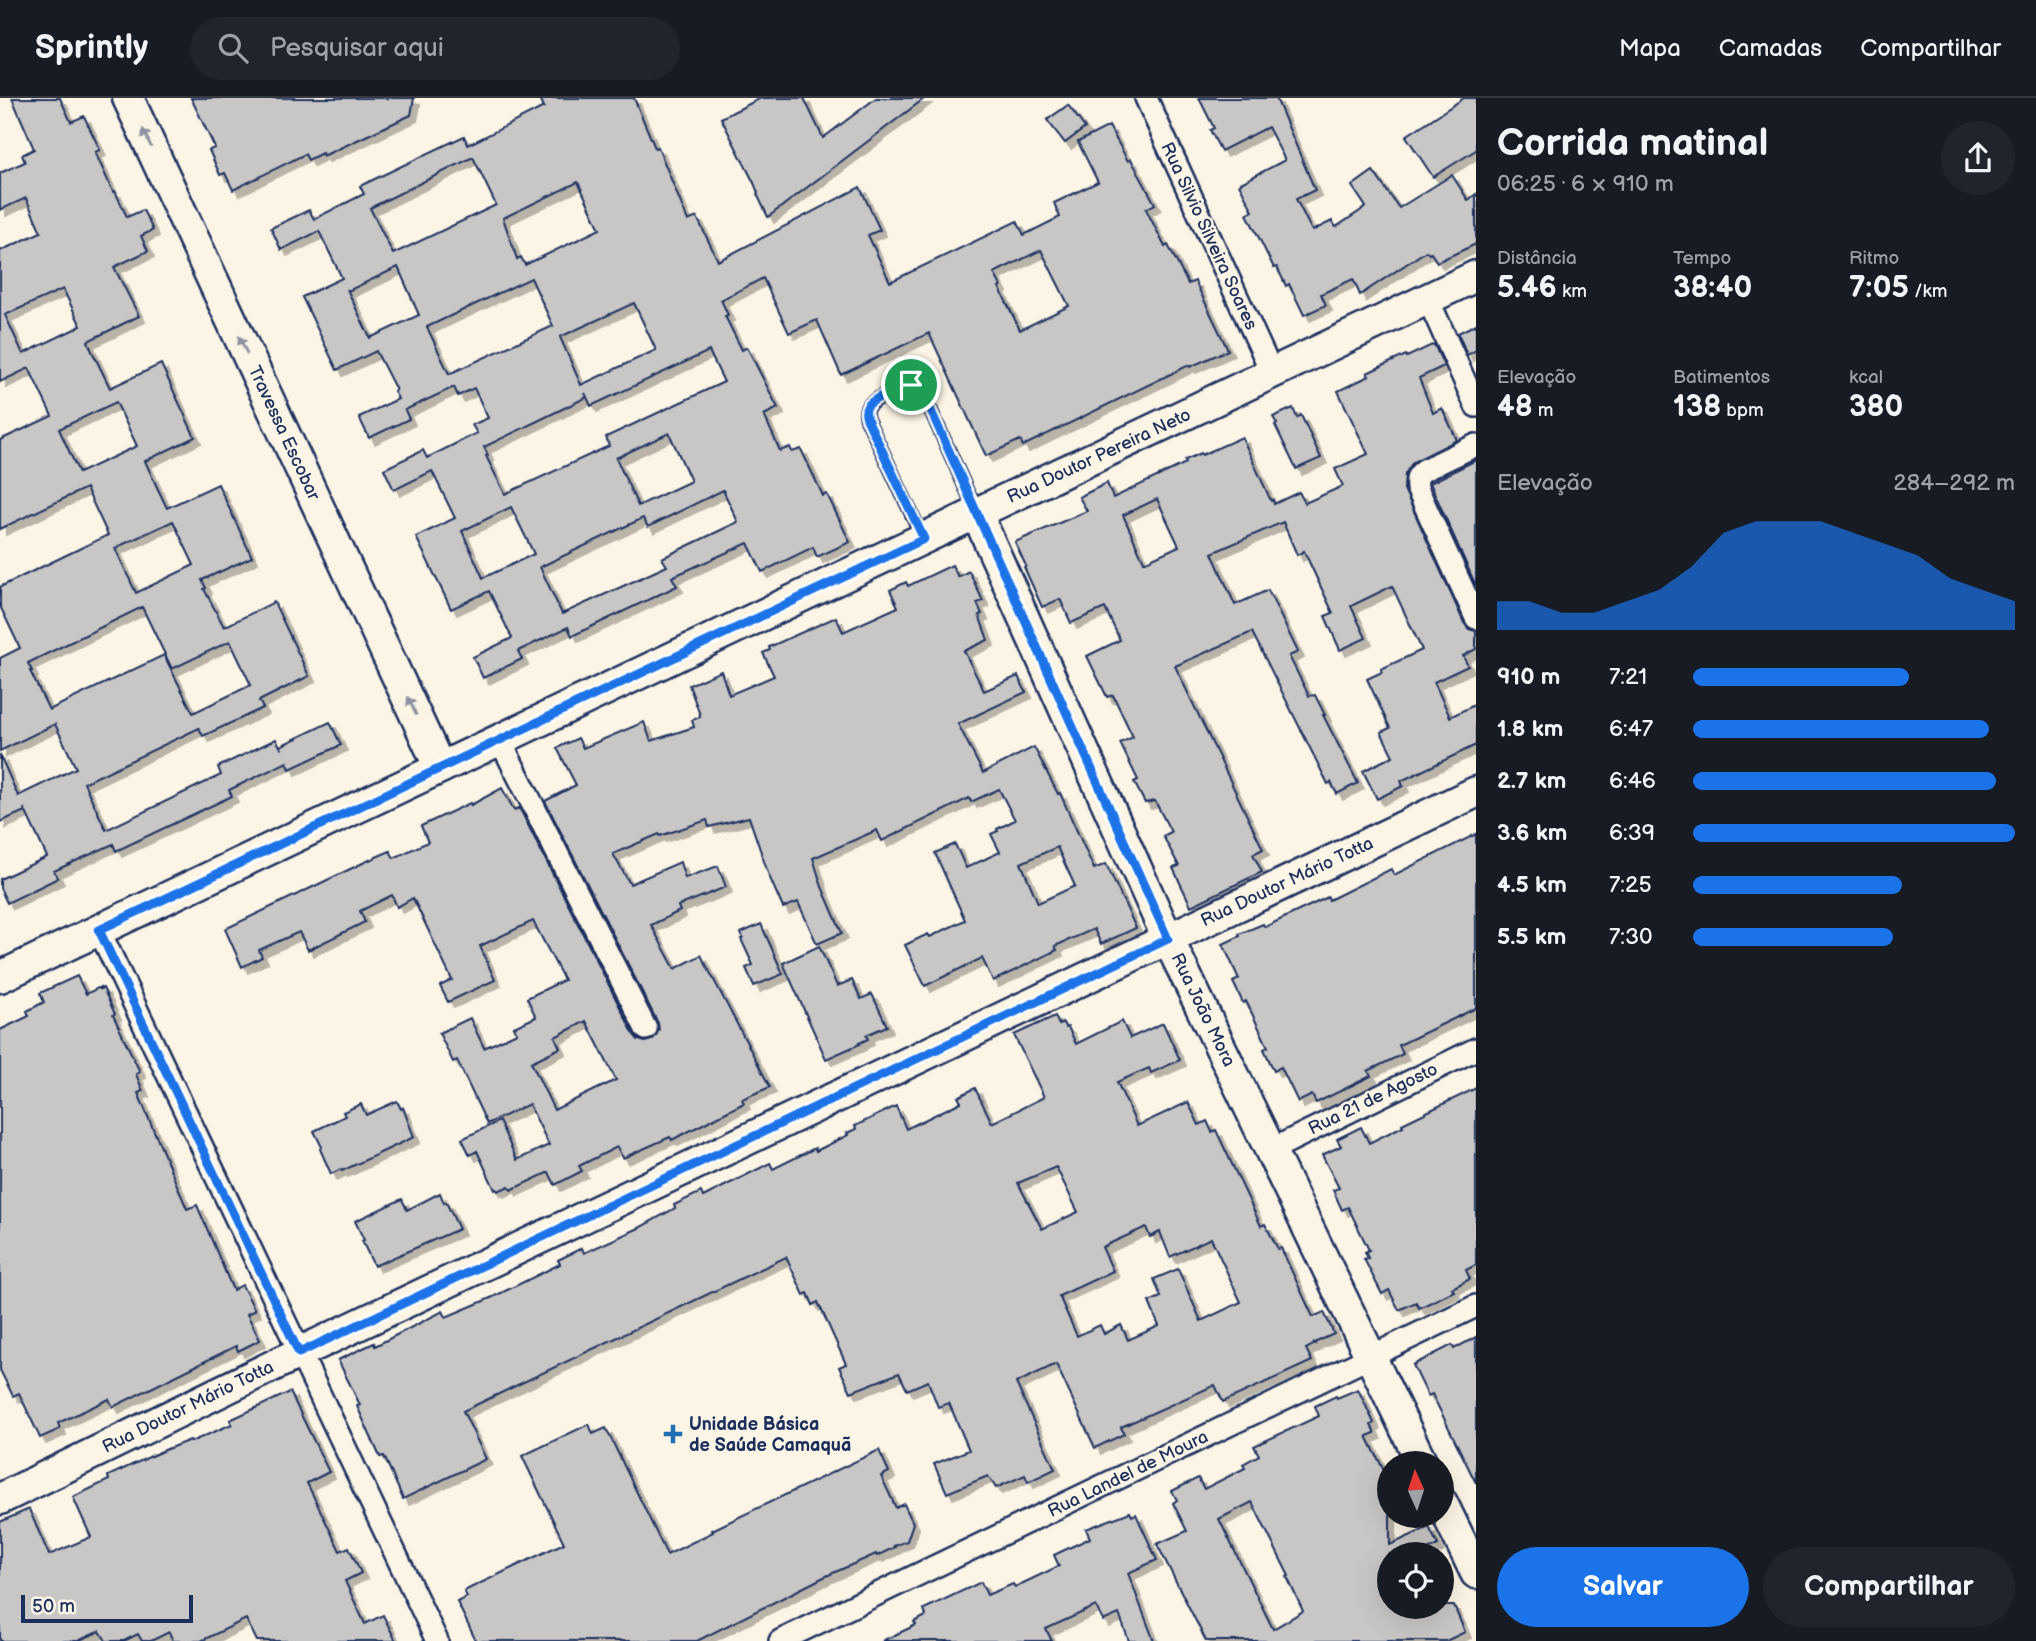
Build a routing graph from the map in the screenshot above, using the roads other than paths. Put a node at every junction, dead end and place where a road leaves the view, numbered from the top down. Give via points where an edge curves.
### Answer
1 (128, 98) edge
2 (1146, 98) edge
3 (1476, 276) edge
4 (1428, 299) junction
5 (1272, 373) junction
6 (1476, 406) edge
7 (1476, 445) edge
8 (977, 514) junction
9 (924, 539) junction
10 (1476, 618) edge
11 (500, 740) junction
12 (440, 768) junction
13 (1476, 792) edge
14 (99, 930) junction
15 (1168, 939) junction
16 (0, 977) edge
17 (646, 1029) dead end
18 (1476, 1049) edge
19 (1271, 1150) junction
20 (1476, 1306) edge
21 (299, 1353) junction
22 (1371, 1358) junction
23 (1416, 1451) edge
24 (0, 1499) edge
25 (1454, 1527) edge
26 (1475, 1569) edge
27 (437, 1641) edge
28 (780, 1641) edge

12 -> 1 street, Travessa Escobar
2 - 5 street, Rua Silvio Silveira Soares
3 - 4 street, Rua Doutor Pereira Neto
4 - 5 street, Rua Doutor Pereira Neto
4 - 6 street
5 - 8 street, Rua Doutor Pereira Neto
7 - 10 street via 1424,470 1416,481
8 - 9 street, Rua Doutor Pereira Neto
8 - 9 lane via 923,393 911,385 873,401 865,412 867,419
8 - 15 street, Rua João Mora
9 - 11 street, Rua Doutor Pereira Neto
11 - 12 street, Rua Doutor Pereira Neto
11 - 17 street
12 - 14 street, Rua Doutor Pereira Neto
13 - 15 street, Rua Doutor Mário Totta
14 - 16 street, Rua Doutor Pereira Neto
14 - 21 street
15 - 19 street, Rua João Mora
15 - 21 street, Rua Doutor Mário Totta
18 - 19 street, Rua 21 de Agosto
19 - 22 street, Rua João Mora
20 - 22 street, Rua Landel de Moura
21 - 24 street, Rua Doutor Mário Totta
21 - 27 street
22 - 23 street, Rua João Mora
22 - 28 street, Rua Landel de Moura
25 - 26 street

